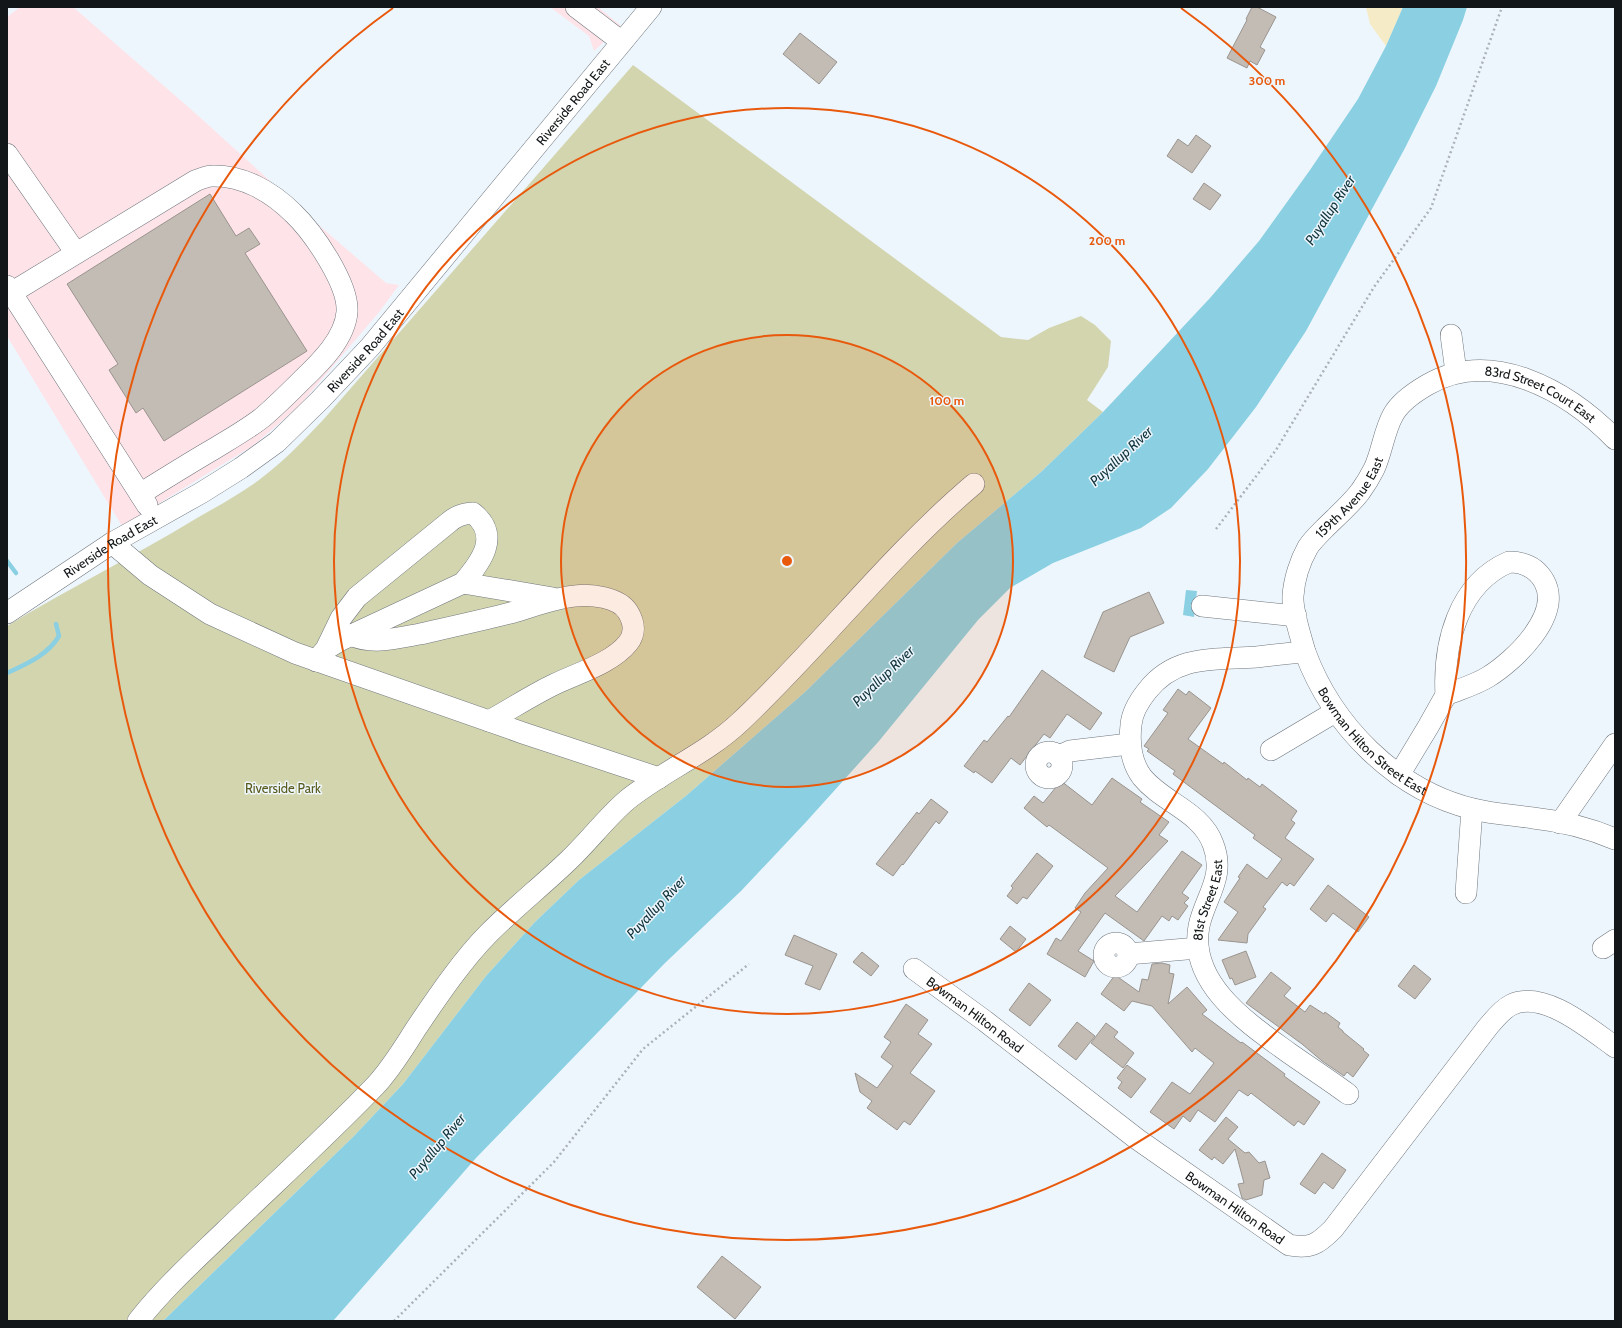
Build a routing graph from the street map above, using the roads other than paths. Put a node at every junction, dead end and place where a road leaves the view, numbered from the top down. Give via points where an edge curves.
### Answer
1 (576, 7) edge
2 (651, 7) edge
3 (622, 42) junction
4 (7, 154) edge
5 (76, 253) junction
6 (9, 290) edge
7 (1451, 335) dead end
8 (1456, 372) junction
9 (1615, 439) edge
10 (974, 484) dead end
11 (140, 494) junction
12 (156, 519) junction
13 (112, 543) junction
14 (463, 583) junction
15 (558, 599) junction
16 (1202, 606) dead end
17 (7, 613) edge
18 (1296, 616) junction
19 (352, 635) junction
20 (1305, 652) junction
21 (321, 655) junction
22 (1446, 694) junction
23 (1335, 712) junction
24 (489, 721) junction
25 (1129, 744) junction
26 (1615, 744) edge
27 (1271, 750) dead end
28 (1059, 756) dead end
29 (1399, 774) junction
30 (660, 778) junction
31 (1472, 809) junction
32 (1560, 822) junction
33 (1615, 839) edge
34 (1466, 894) dead end
35 (1198, 948) junction
36 (1128, 954) dead end
37 (914, 969) dead end
38 (1615, 1047) edge
39 (1348, 1094) dead end
40 (138, 1321) edge

1 - 3 street
2 - 3 street, Riverside Road East
3 - 12 street, Riverside Road East via 370,347 320,400 271,446 241,468
4 - 5 street
5 - 6 street
5 - 11 street via 195,181 211,176 232,178 255,185 293,213 318,244 336,273 345,296 347,312 343,327 321,362 263,416
6 - 11 street
7 - 8 street
8 - 9 street, 83rd Street Court East via 1484,370 1531,381 1585,411
8 - 18 street, 159th Avenue East via 1420,389 1393,414 1374,469 1359,493 1308,547 1298,572 1293,597
10 - 30 street via 930,522 786,677 737,725 705,751
11 - 12 street
12 - 13 street, Riverside Road East
13 - 17 street, Riverside Road East
13 - 21 street via 150,576 210,614 295,654
14 - 15 street
14 - 19 street
14 - 21 street via 481,560 487,537 484,524 472,513 455,517 357,597
15 - 19 street via 472,623 404,637 374,640 360,639
15 - 24 street via 598,596 616,602 626,609 633,621 629,642 619,653 554,684
16 - 18 street
18 - 20 street, 159th Avenue East
19 - 21 street
20 - 23 street, Bowman Hilton Street East via 1321,689
20 - 25 street via 1255,657 1219,657 1188,663 1174,669 1157,681 1140,700 1132,718
21 - 24 street
22 - 22 street via 1477,683 1503,666 1536,630 1544,617 1548,594 1539,573 1530,566 1508,562 1484,578 1469,596 1456,618 1450,638 1444,673
22 - 29 street
23 - 27 street
23 - 29 street, Bowman Hilton Street East via 1359,740
24 - 30 street
25 - 28 street via 1070,751
25 - 35 street, 81st Street East via 1141,776 1203,826 1214,846 1218,871 1200,921
26 - 32 street
29 - 31 street, Bowman Hilton Street East via 1426,790
30 - 40 street via 627,801 570,859 488,933 464,962 378,1083 186,1268
31 - 32 street, Bowman Hilton Street East
31 - 34 street
32 - 33 street, Bowman Hilton Street East
35 - 36 street
35 - 39 street, 81st Street East via 1203,967 1214,987 1238,1015
37 - 38 street, Bowman Hilton Road via 1137,1139 1289,1245 1297,1247 1316,1245 1333,1229 1487,1028 1512,1004 1536,1001 1552,1006

